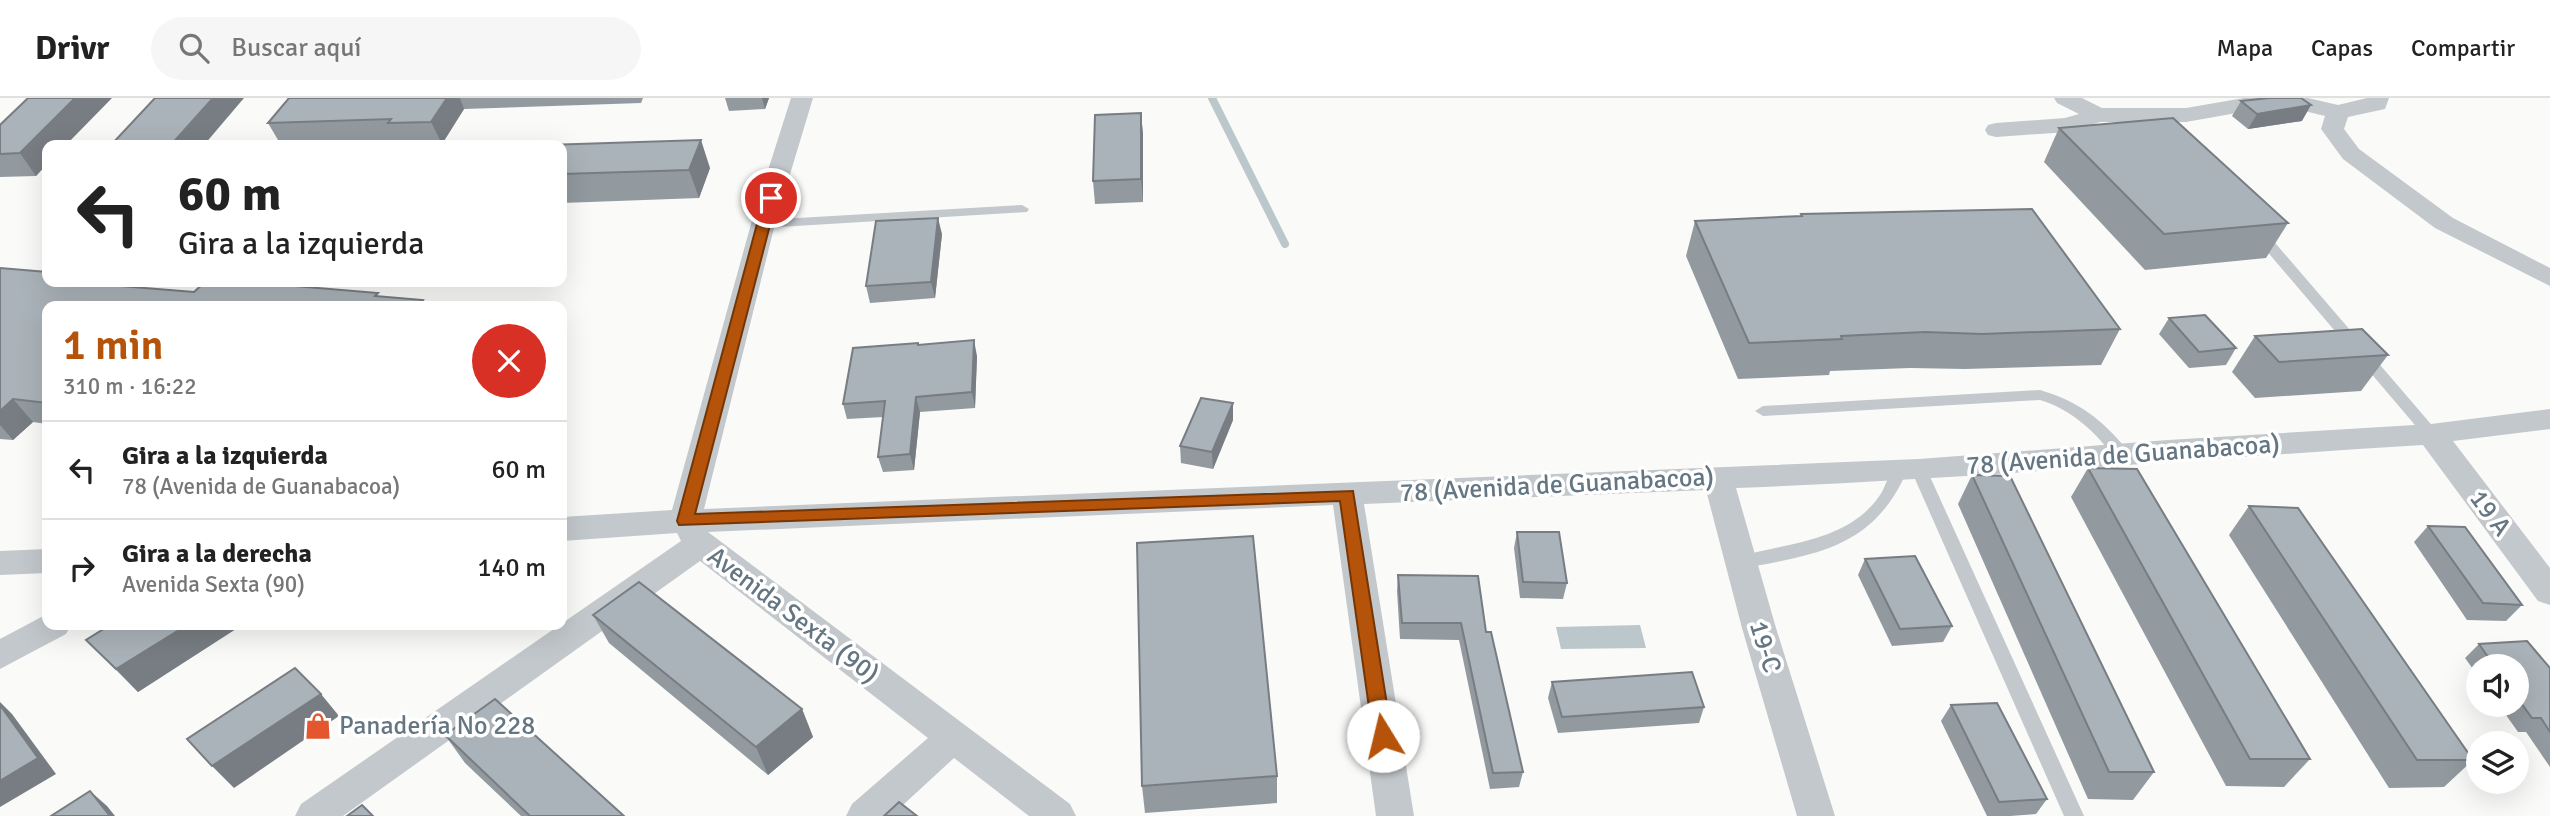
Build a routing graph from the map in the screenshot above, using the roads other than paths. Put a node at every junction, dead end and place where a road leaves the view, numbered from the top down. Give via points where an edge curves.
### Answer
1 (802, 98) edge
2 (2065, 98) edge
3 (2378, 98) edge
4 (2338, 111) junction
5 (2098, 116) junction
6 (1996, 130) dead end
7 (1022, 209) dead end
8 (2250, 223) edge
9 (763, 224) junction
10 (2550, 278) edge
11 (1763, 411) dead end
12 (2550, 419) edge
13 (2431, 434) junction
14 (2122, 456) junction
15 (1909, 470) junction
16 (1718, 478) junction
17 (1347, 495) junction
18 (567, 529) edge
19 (693, 532) junction
20 (42, 561) edge
21 (1741, 563) junction
22 (0, 564) edge
23 (2550, 592) edge
24 (567, 626) edge
25 (45, 630) edge
26 (562, 630) edge
27 (0, 655) edge
28 (953, 737) junction
29 (314, 816) edge
30 (865, 816) edge
31 (1057, 816) edge
32 (1395, 816) edge
33 (1816, 816) edge
34 (2074, 816) edge

1 - 9 street
2 - 5 street
3 - 4 street via 2377,104
4 - 5 street via 2292,101 2186,115
4 - 10 street via 2332,129 2351,155 2444,223
5 - 6 street via 2068,125
7 - 9 lane
8 - 13 lane
9 - 19 street
11 - 14 lane via 2040,395 2081,411
12 - 13 street, 78 (Avenida de Guanabacoa)
13 - 14 street, 78 (Avenida de Guanabacoa)
13 - 23 street, 19 A
14 - 15 street, 78 (Avenida de Guanabacoa)
15 - 16 street, 78 (Avenida de Guanabacoa)
15 - 21 lane via 1892,493 1848,534 1815,548
15 - 34 lane
16 - 17 street, 78 (Avenida de Guanabacoa)
16 - 21 street, 19-C
17 - 19 street, 78 (Avenida de Guanabacoa)
17 - 32 street
18 - 19 street, 78 (Avenida de Guanabacoa)
19 - 24 street
19 - 28 street, Avenida Sexta (90)
20 - 22 street
21 - 33 street, 19-C
25 - 27 street
26 - 29 street
28 - 30 street
28 - 31 street, Avenida Sexta (90)

